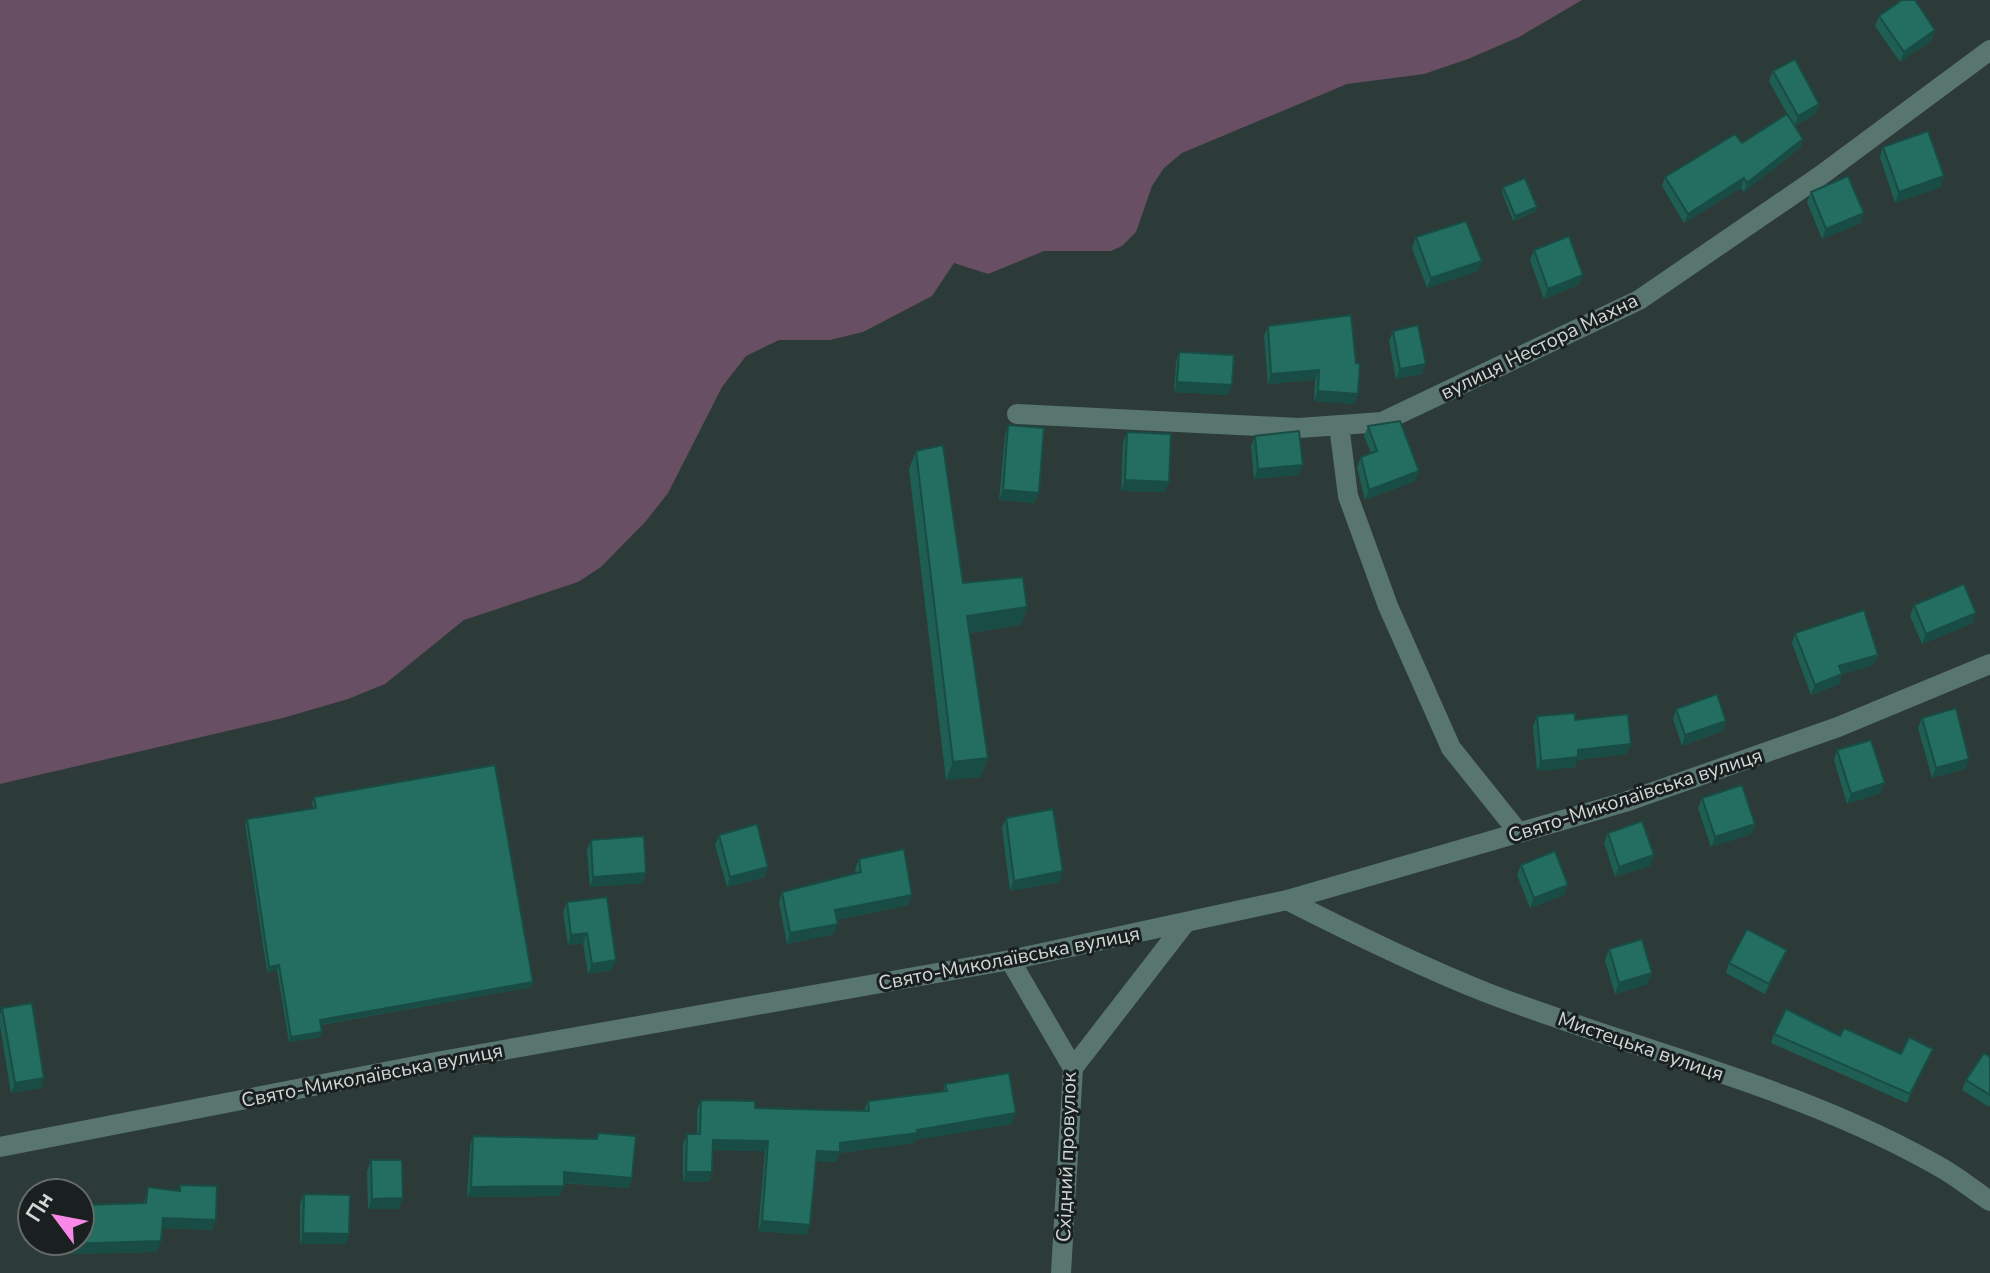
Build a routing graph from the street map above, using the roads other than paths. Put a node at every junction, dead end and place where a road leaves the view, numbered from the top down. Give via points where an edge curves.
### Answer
1 (1990, 50) edge
2 (1017, 414) dead end
3 (1339, 425) junction
4 (1990, 664) edge
5 (1519, 833) junction
6 (1287, 900) junction
7 (1186, 922) junction
8 (1010, 960) junction
9 (1073, 1068) junction
10 (0, 1147) edge
11 (1990, 1201) edge
12 (1061, 1273) edge

1 - 3 street, вулиця Нестора Махна via 1820,176 1639,300 1382,422
2 - 3 street, вулиця Нестора Махна via 1299,428
3 - 5 street via 1348,496 1394,620 1451,748
4 - 5 street, Свято-Миколаївська вулиця via 1838,727 1625,802
5 - 6 street, Свято-Миколаївська вулиця
6 - 7 street, Свято-Миколаївська вулиця
6 - 11 street, Мистецька вулиця via 1487,993 1712,1070 1846,1123 1945,1170
7 - 8 street, Свято-Миколаївська вулиця
7 - 9 street
8 - 9 street, Східний провулок
8 - 10 street, Свято-Миколаївська вулиця via 436,1062
9 - 12 street, Східний провулок

